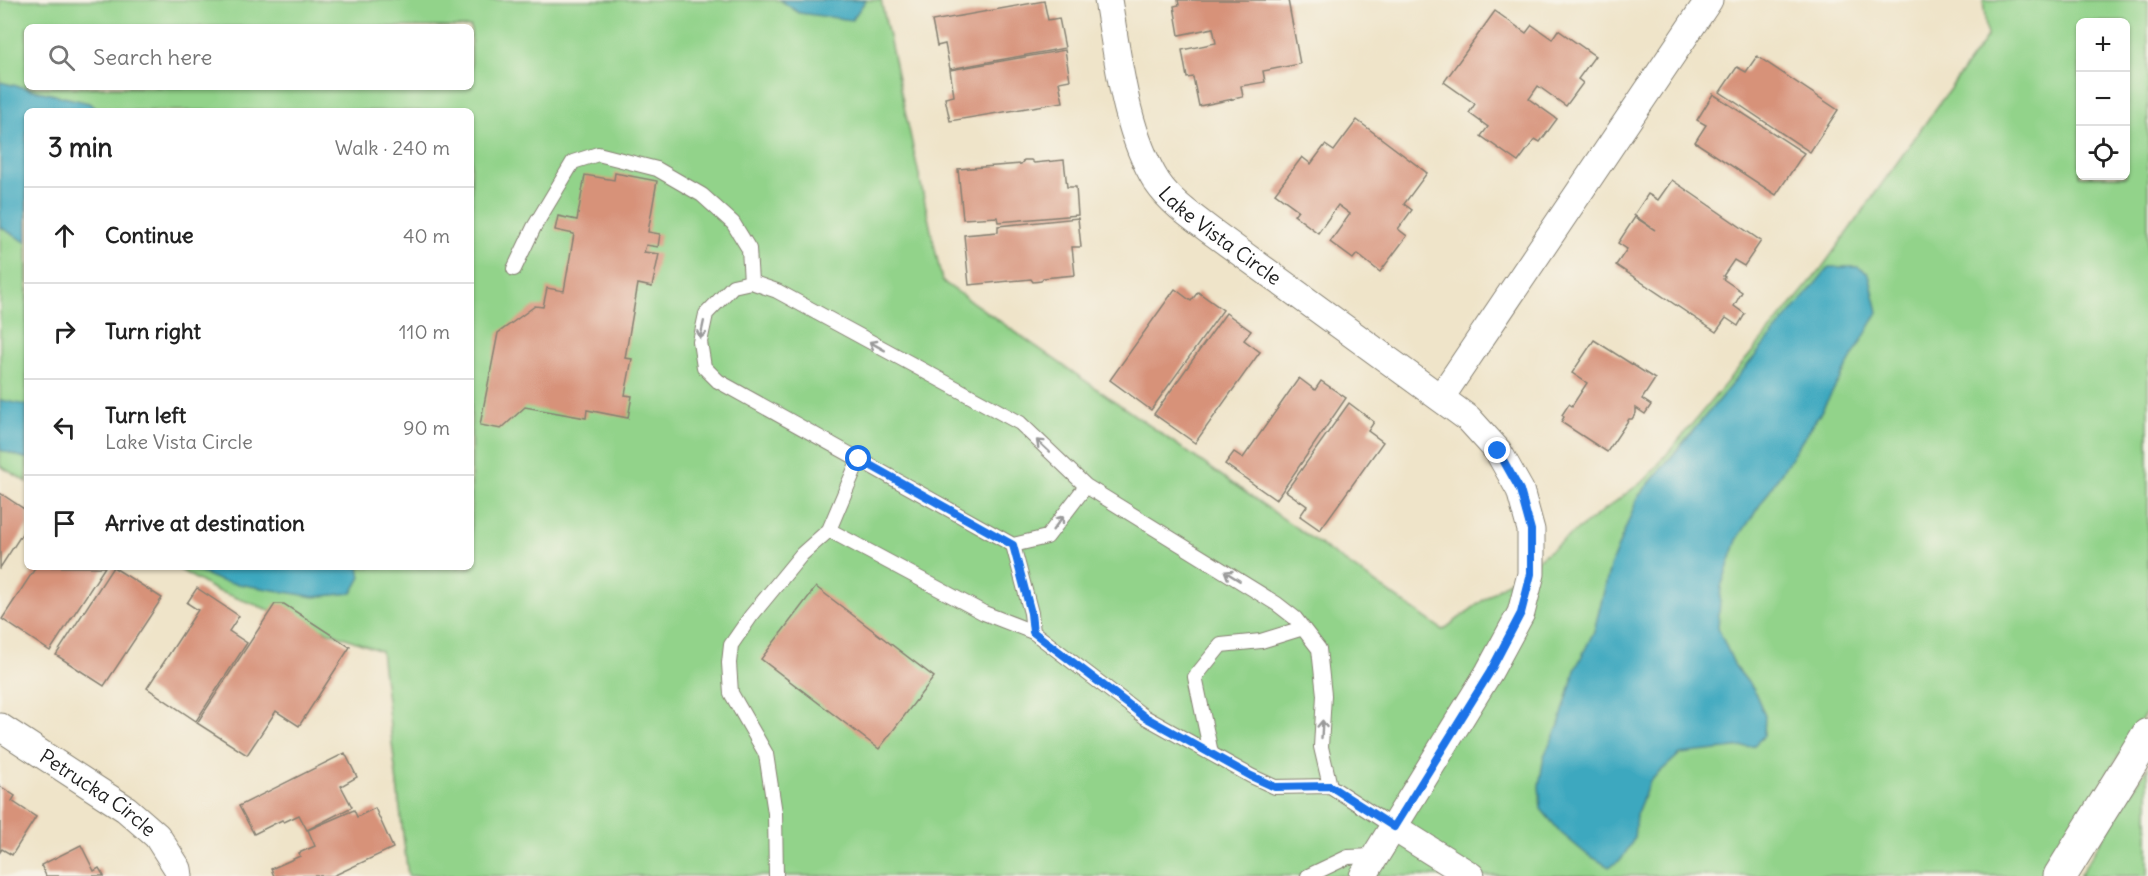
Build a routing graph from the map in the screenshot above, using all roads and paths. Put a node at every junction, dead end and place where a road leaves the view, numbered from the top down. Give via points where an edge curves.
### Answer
1 (1108, 0) edge
2 (1709, 0) edge
3 (514, 269) dead end
4 (751, 282) junction
5 (1441, 397) junction
6 (859, 459) junction
7 (1086, 486) junction
8 (829, 530) junction
9 (1013, 545) junction
10 (1303, 628) junction
11 (1033, 632) junction
12 (0, 727) edge
13 (2148, 735) edge
14 (1211, 753) junction
15 (1330, 786) junction
16 (1394, 827) junction
17 (1369, 866) edge
18 (179, 876) edge
19 (776, 876) edge
20 (1308, 876) edge
21 (1471, 876) edge
22 (2060, 876) edge

1 - 5 street, Lake Vista Circle via 1125,99 1138,141 1158,182 1184,210 1215,234
2 - 5 street
3 - 4 lane via 573,162 598,154 657,169 702,195 733,224 748,249
4 -> 6 lane via 733,286 706,314 700,342 704,367 718,381
7 -> 4 lane via 1020,423 777,291
5 - 16 street, Lake Vista Circle via 1469,419 1498,451 1520,490 1531,530 1531,574 1521,613 1490,672
6 - 8 lane
6 - 9 lane
9 -> 7 lane via 1047,537
10 -> 7 lane via 1277,604
8 - 11 lane via 984,613
8 - 19 lane via 802,554 731,645 731,693 766,754 775,813
9 - 11 lane
10 - 14 lane via 1260,641 1221,645 1196,676
15 -> 10 lane via 1321,747 1324,695 1319,649
11 - 14 lane via 1145,717
12 - 18 street, Petrucka Circle via 126,809 157,836
13 - 22 main road
14 - 15 lane via 1275,787
15 - 16 lane
16 - 17 street
16 - 21 street
17 - 20 lane via 1348,857

